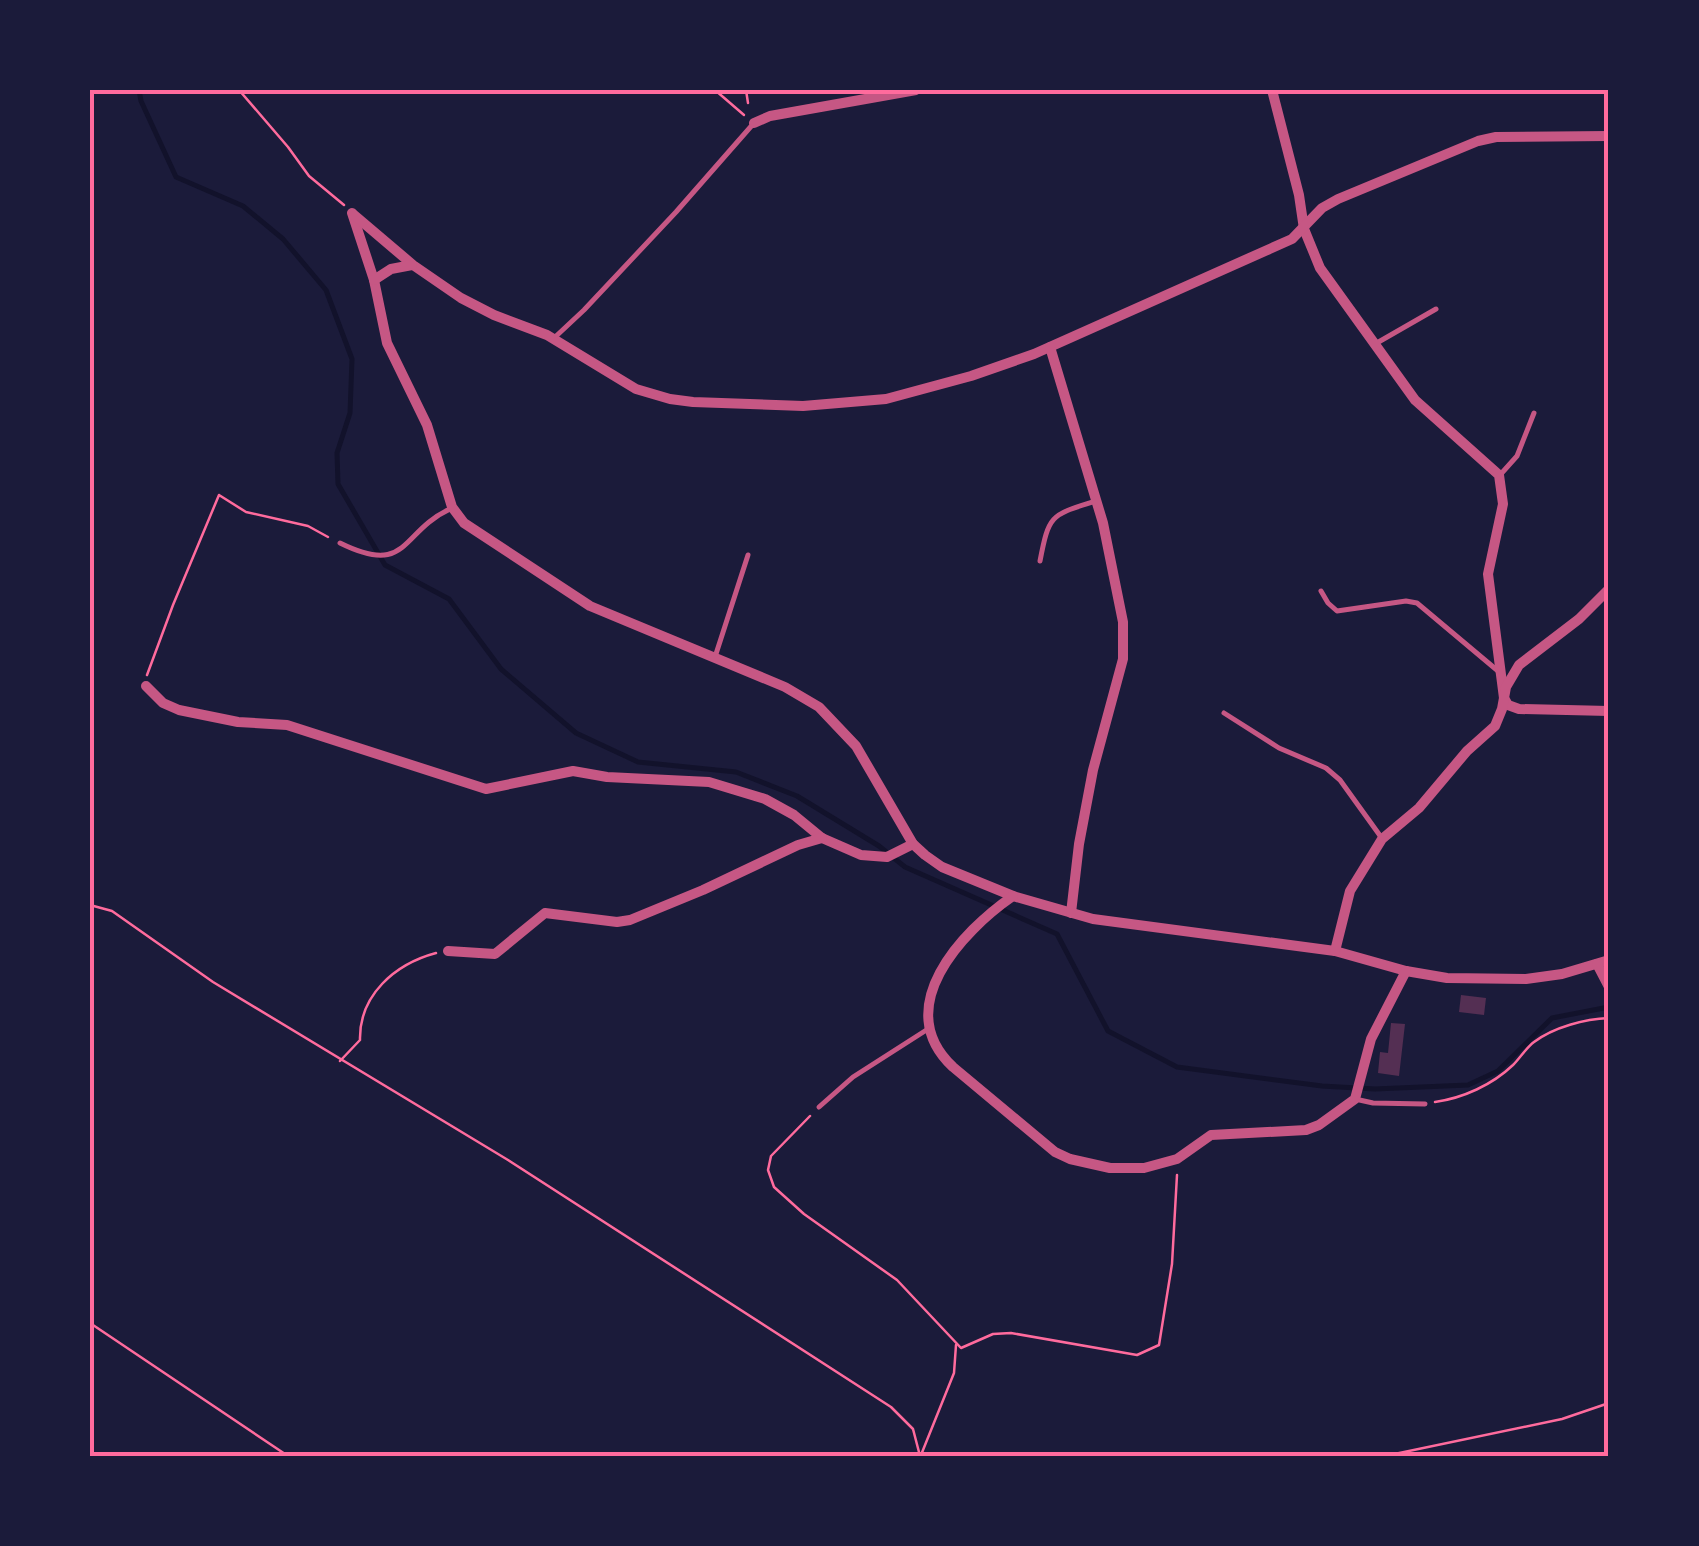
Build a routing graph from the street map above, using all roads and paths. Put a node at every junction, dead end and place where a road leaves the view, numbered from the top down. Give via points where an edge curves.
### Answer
1 (240, 90) edge
2 (715, 90) edge
3 (746, 90) edge
4 (916, 90) edge
5 (1272, 90) edge
6 (748, 103) dead end
7 (754, 123) junction
8 (1609, 136) edge
9 (352, 212) junction
10 (1304, 229) junction
11 (413, 265) junction
12 (374, 280) junction
13 (1436, 309) dead end
14 (553, 338) junction
15 (1376, 344) junction
16 (1050, 348) junction
17 (1534, 413) dead end
18 (1499, 476) junction
19 (1096, 501) junction
20 (452, 508) junction
21 (340, 543) joint
22 (748, 555) dead end
23 (1040, 562) dead end
24 (1609, 589) edge
25 (1321, 591) dead end
26 (715, 657) junction
27 (1498, 671) junction
28 (146, 686) joint
29 (1504, 698) junction
30 (1609, 711) edge
31 (1224, 714) dead end
32 (822, 838) junction
33 (1382, 839) junction
34 (913, 844) junction
35 (1014, 896) junction
36 (90, 906) edge
37 (1071, 913) junction
38 (448, 950) joint
39 (1335, 951) junction
40 (1603, 962) edge
41 (1406, 971) junction
42 (1609, 987) edge
43 (1609, 1018) edge
44 (928, 1029) junction
45 (340, 1061) junction
46 (1354, 1099) junction
47 (1425, 1104) joint
48 (818, 1108) joint
49 (1177, 1159) junction
50 (90, 1324) edge
51 (956, 1342) junction
52 (1609, 1402) edge
53 (288, 1456) edge
54 (920, 1456) edge
55 (1385, 1456) edge

1 - 9 path via 308,176
2 - 7 path
3 - 6 path
4 - 7 street
5 - 10 street
7 - 14 lane
8 - 10 street via 1478,141 1338,200
9 - 11 street
9 - 12 street
10 - 15 street via 1320,268
10 - 16 street
11 - 12 street
11 - 14 street via 461,298
12 - 20 street via 387,343 427,425
13 - 15 lane
14 - 16 street via 636,389 670,399 764,406 886,399
15 - 18 street via 1422,408
16 - 19 street
17 - 18 lane via 1516,456
18 - 27 street via 1503,504 1488,574
19 - 23 lane via 1052,518
19 - 37 street via 1118,590 1123,659 1092,770
20 - 21 lane via 390,554 367,556
20 - 26 street via 482,537 590,606
21 - 28 path via 308,526 246,512 219,495 149,664
22 - 26 lane
24 - 29 street via 1519,666
25 - 27 lane via 1337,611 1416,603
26 - 34 street via 819,707 856,746
27 - 29 street
28 - 32 street via 163,703 199,716 288,725 486,789 573,771 709,782 779,806
29 - 30 street via 1520,710
29 - 33 street via 1494,726
31 - 33 lane via 1326,768
32 - 34 street via 888,858
32 - 38 street via 644,916 617,922 545,913 495,954
33 - 39 street via 1350,891
34 - 35 street via 942,867
35 - 37 street
35 - 44 street via 962,940 940,973
36 - 45 path via 112,911
37 - 39 street
38 - 45 path via 388,977 368,999 360,1040
39 - 41 street
40 - 41 street via 1526,980
40 - 42 street
41 - 46 street via 1371,1039
43 - 47 path via 1571,1024 1534,1042 1512,1066 1470,1093
44 - 48 lane via 853,1076
44 - 49 street via 953,1067 1070,1160 1127,1170
45 - 54 path via 508,1160 891,1406 913,1429
46 - 47 lane
46 - 49 street via 1306,1130 1210,1134
48 - 51 path via 771,1156 774,1187 897,1280
49 - 51 path via 1172,1264 1159,1344 1137,1355 1012,1333 961,1348
50 - 53 path
51 - 54 path via 954,1373
52 - 55 path via 1562,1419

